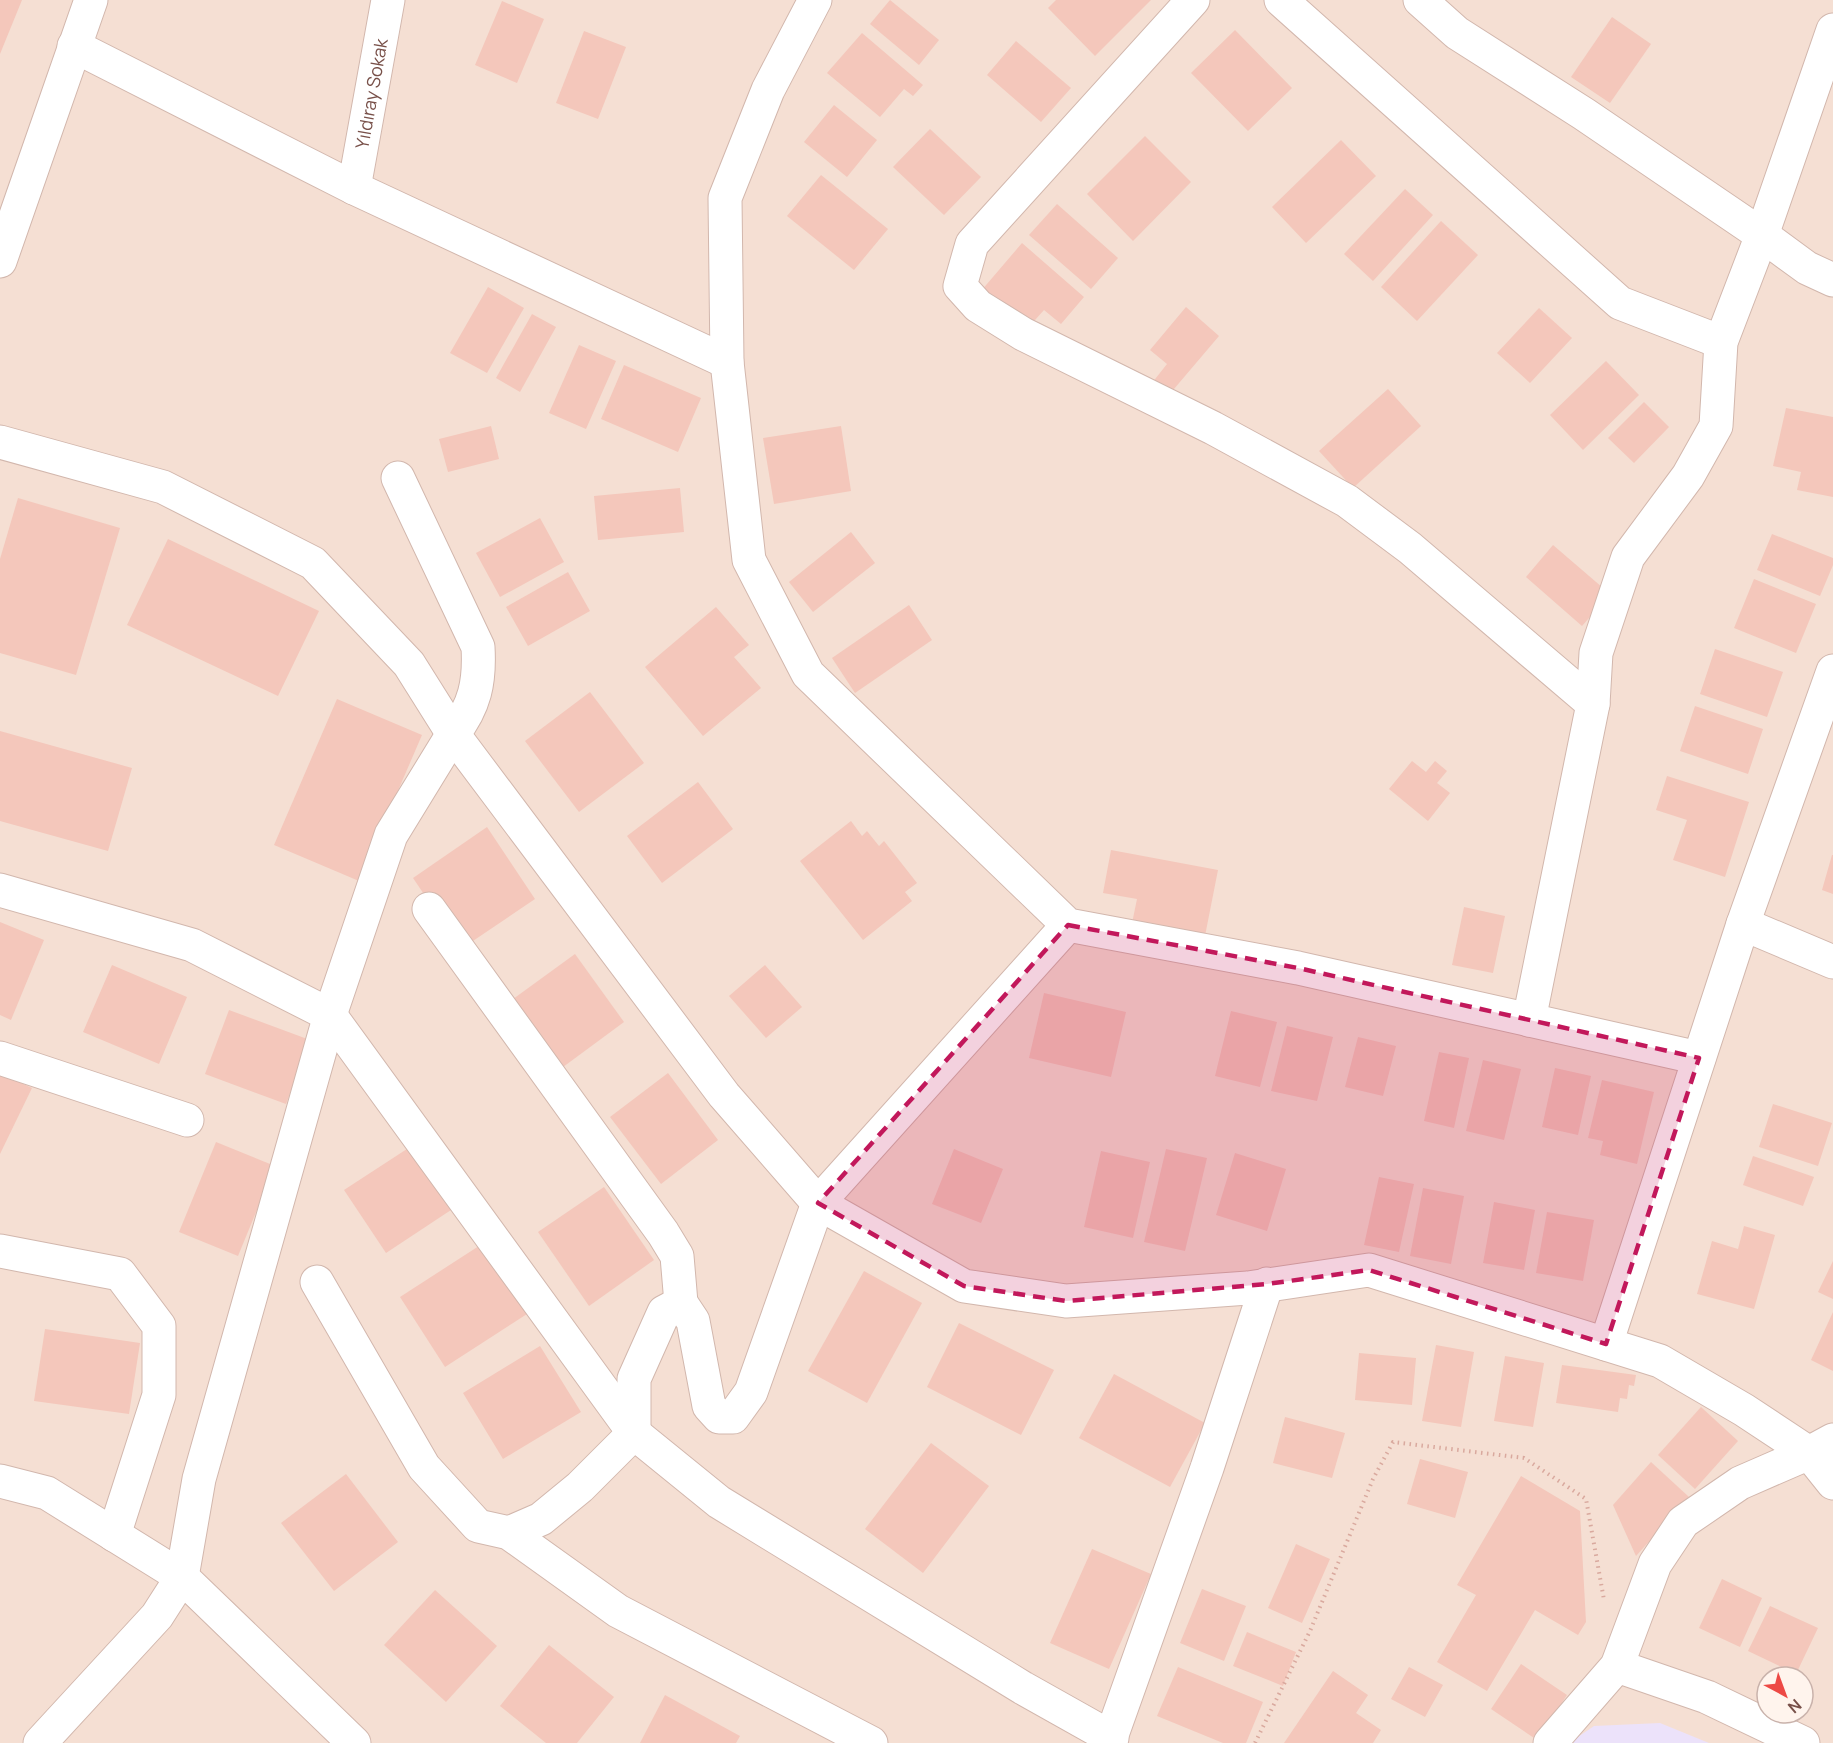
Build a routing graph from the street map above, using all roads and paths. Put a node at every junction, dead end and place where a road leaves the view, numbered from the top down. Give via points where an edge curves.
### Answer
1 (91, 0) edge
2 (388, 0) edge
3 (815, 0) edge
4 (1193, 0) edge
5 (1281, 0) edge
6 (1420, 0) edge
7 (1833, 30) edge
8 (74, 46) junction
9 (354, 188) junction
10 (1762, 235) junction
11 (0, 261) edge
12 (1833, 280) edge
13 (1721, 342) junction
14 (727, 362) junction
15 (0, 442) edge
16 (398, 478) dead end
17 (1833, 670) edge
18 (1593, 704) junction
19 (453, 734) junction
20 (0, 890) edge
21 (429, 909) dead end
22 (1743, 924) junction
23 (1068, 925) junction
24 (1833, 962) edge
25 (330, 1015) junction
26 (1528, 1020) junction
27 (0, 1058) edge
28 (1700, 1058) junction
29 (187, 1120) dead end
30 (818, 1203) junction
31 (0, 1251) edge
32 (317, 1282) dead end
33 (1267, 1284) junction
34 (681, 1303) junction
35 (1606, 1344) junction
36 (634, 1433) junction
37 (1821, 1447) edge
38 (0, 1480) edge
39 (1833, 1483) edge
40 (508, 1533) junction
41 (114, 1535) junction
42 (182, 1577) junction
43 (1606, 1610) dead end
44 (1617, 1666) junction
45 (1113, 1742) edge
46 (40, 1743) edge
47 (354, 1743) edge
48 (871, 1743) edge
49 (1255, 1743) edge
50 (1550, 1743) edge
51 (1803, 1743) edge

1 - 8 street
2 - 9 street, Yıldıray Sokak
3 - 14 street via 768,90 725,198
4 - 18 street via 972,244 960,286 978,306 1023,334 1214,428 1347,501 1410,548
5 - 13 street via 1620,303
6 - 10 street via 1457,33
7 - 10 street
8 - 9 street
8 - 11 street
9 - 14 street
10 - 12 street via 1807,268
10 - 13 street
13 - 18 street via 1716,426 1688,476 1628,557 1596,653
14 - 23 street via 749,560 808,674
15 - 19 street via 163,487 313,563 409,664
16 - 19 street via 478,647 476,693
17 - 22 street
18 - 26 street
19 - 25 street via 392,835
19 - 30 street via 724,1095
20 - 25 street via 192,945
21 - 34 street via 663,1233 677,1256
22 - 24 street
22 - 28 street
23 - 26 street via 1298,968
23 - 30 street
25 - 36 street
25 - 42 street via 199,1479
26 - 28 street
27 - 29 street
28 - 35 street
30 - 33 street via 964,1286 1066,1301
30 - 34 street via 751,1392 733,1417 719,1417 709,1406 693,1321
31 - 41 street via 120,1274 159,1326 159,1395
32 - 40 street via 424,1467 478,1526
33 - 35 street via 1369,1270
33 - 45 street
34 - 36 street via 664,1312 634,1379
35 - 37 street via 1660,1361 1744,1410
36 - 40 street via 541,1520
36 - 45 street via 719,1502
37 - 39 street
37 - 44 street via 1740,1483 1683,1522 1655,1564
38 - 41 street via 47,1493
40 - 48 street via 618,1611
41 - 42 street
42 - 46 street via 157,1616
42 - 47 street
43 - 49 path via 1586,1499 1524,1458 1393,1442 1373,1479 1310,1631
44 - 50 street
44 - 51 street via 1707,1697

